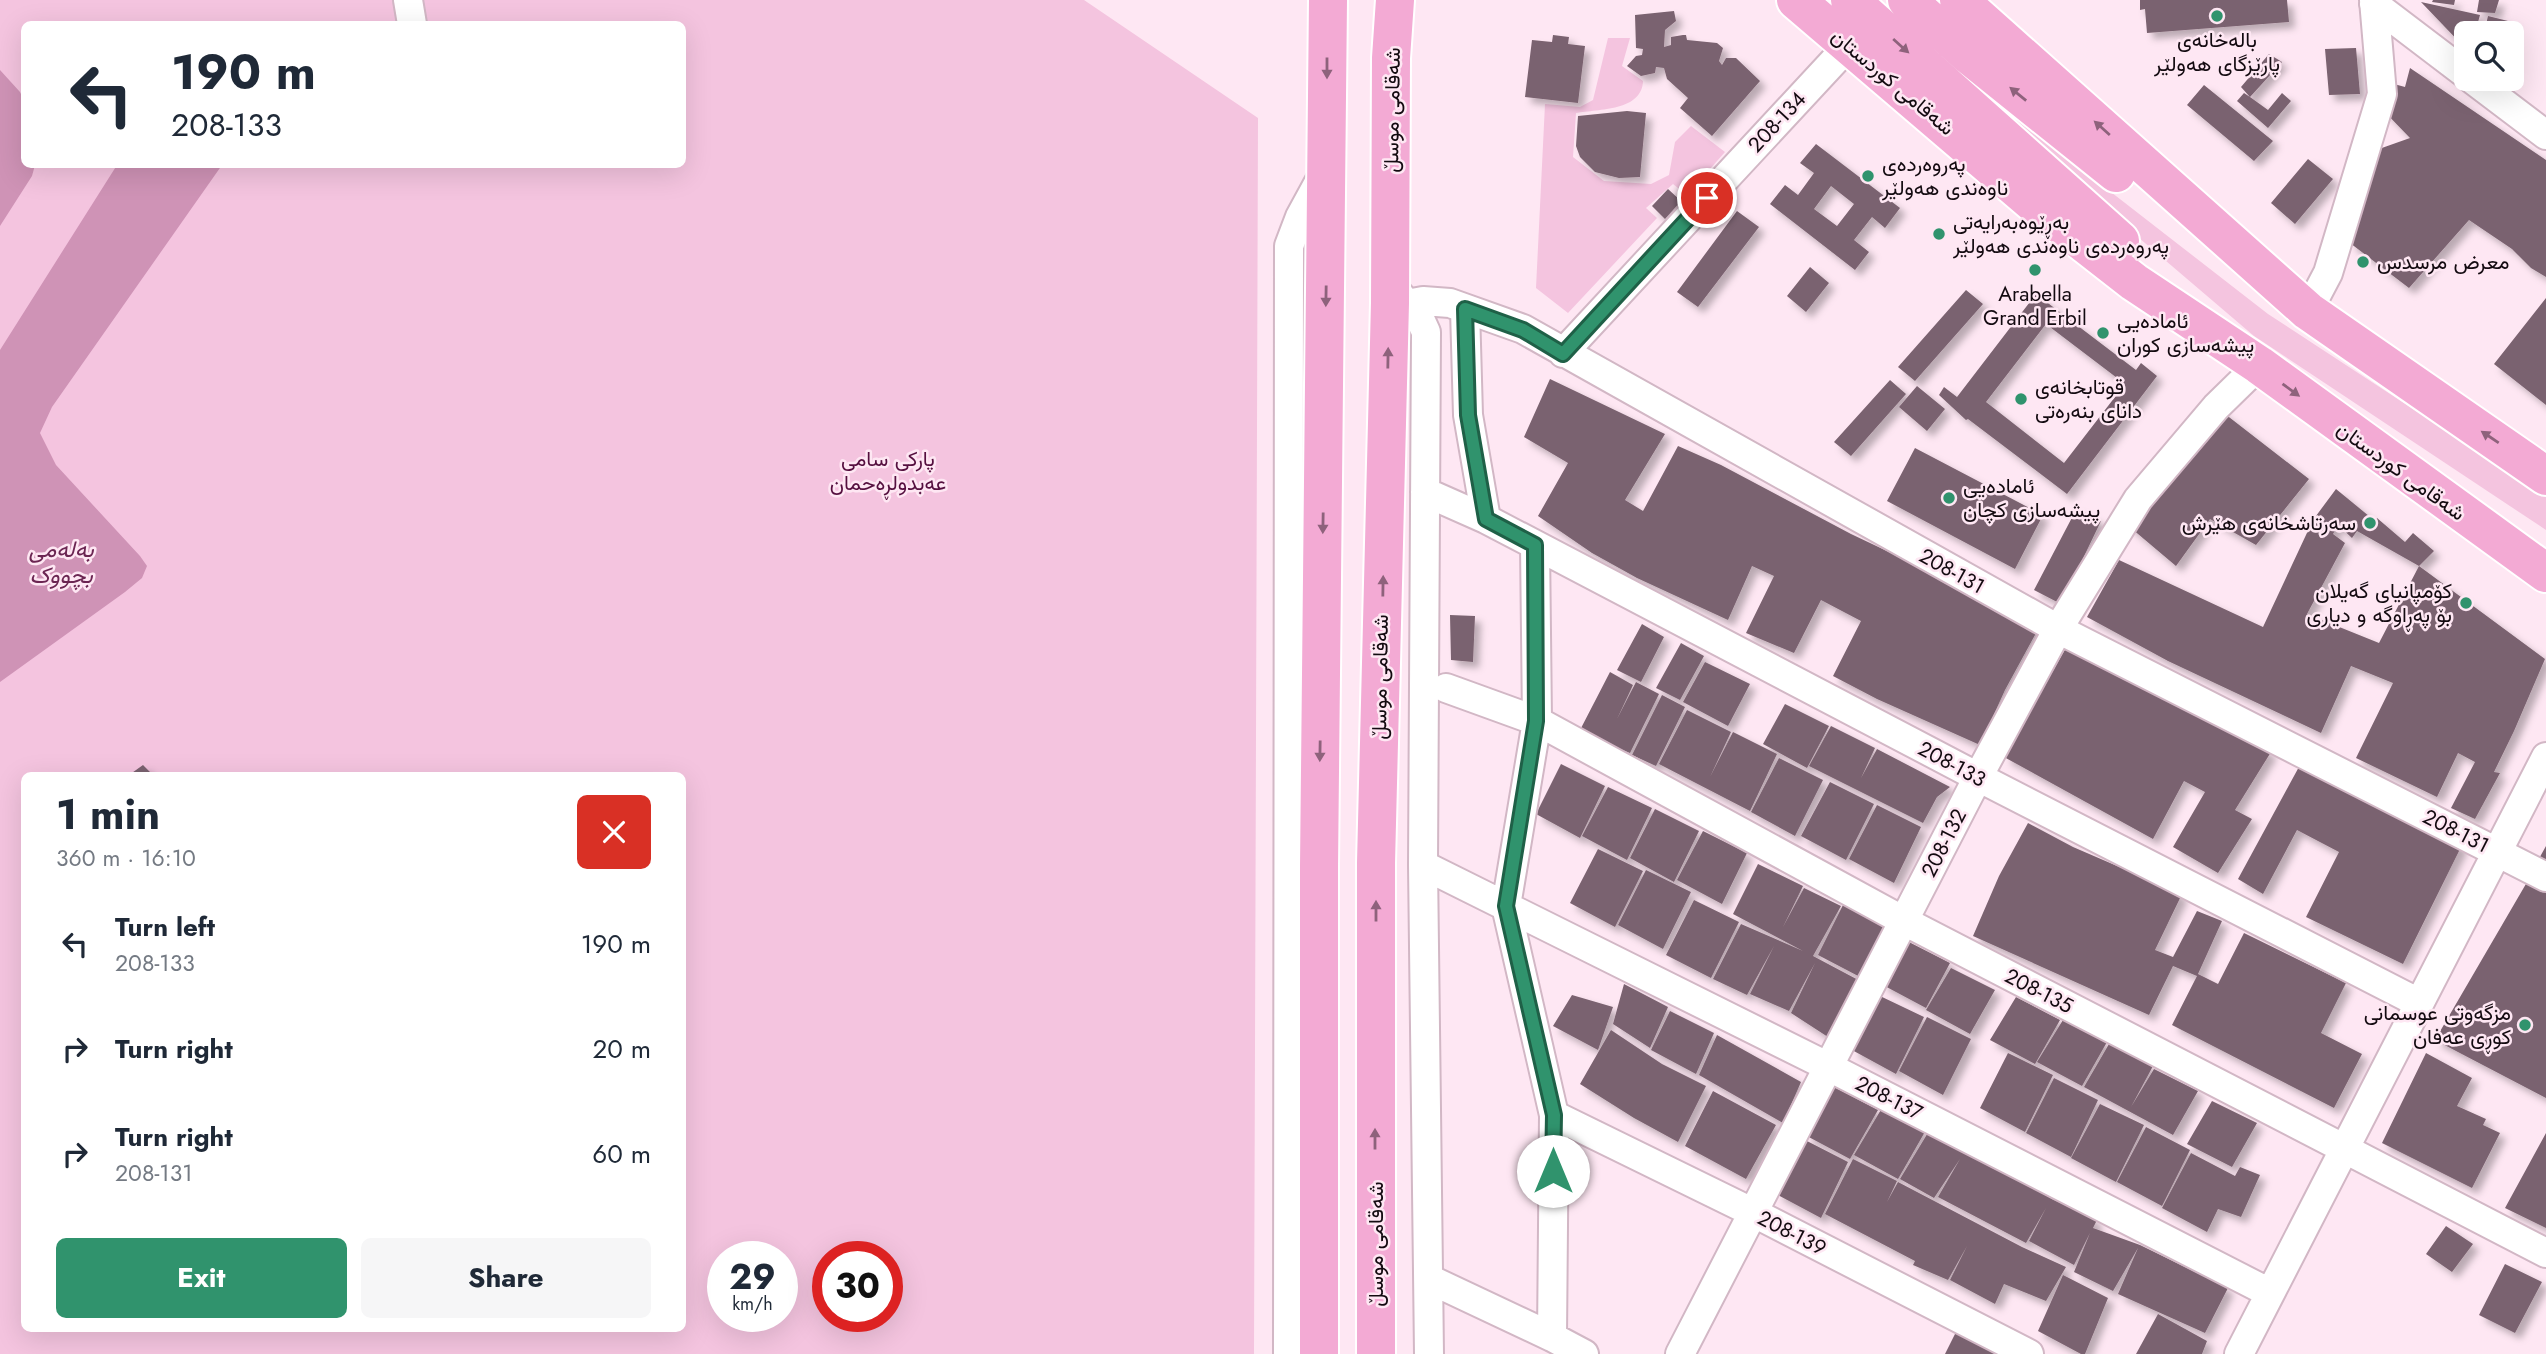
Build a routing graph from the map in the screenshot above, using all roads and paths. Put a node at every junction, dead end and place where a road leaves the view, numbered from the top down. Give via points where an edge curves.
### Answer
1 (408, 0) edge
2 (1328, 0) edge
3 (1395, 0) edge
4 (1406, 0) edge
5 (1796, 0) edge
6 (1850, 0) edge
7 (1907, 0) edge
8 (1959, 0) edge
9 (1970, 0) edge
10 (2374, 2) edge
11 (412, 21) edge
12 (1997, 34) junction
13 (1849, 46) junction
14 (1391, 58) junction
15 (2454, 65) edge
16 (2489, 91) edge
17 (2546, 135) edge
18 (1327, 168) junction
19 (1399, 294) junction
20 (1465, 309) junction
21 (2308, 311) junction
22 (1563, 354) junction
23 (2259, 365) junction
24 (2546, 476) edge
25 (1425, 492) junction
26 (1486, 519) junction
27 (1535, 545) junction
28 (2533, 565) edge
29 (2546, 583) edge
30 (2058, 629) junction
31 (1446, 688) dead end
32 (1536, 721) junction
33 (2546, 757) edge
34 (1978, 778) junction
35 (2497, 852) junction
36 (1423, 865) junction
37 (2546, 877) edge
38 (1506, 906) junction
39 (1904, 920) junction
40 (2419, 1003) junction
41 (1829, 1067) junction
42 (1554, 1115) junction
43 (2344, 1149) junction
44 (1754, 1213) junction
45 (2546, 1253) edge
46 (1375, 1268) junction
47 (1319, 1269) junction
48 (1429, 1279) junction
49 (2270, 1293) junction
50 (1552, 1337) junction
51 (1288, 1354) edge
52 (1319, 1354) edge
53 (1376, 1354) edge
54 (1429, 1354) edge
55 (1584, 1354) edge
56 (1680, 1354) edge
57 (2029, 1354) edge
58 (2239, 1354) edge

1 - 11 street
2 -> 18 highway
3 - 14 highway, شەقامی موسڵ
4 - 14 highway
5 - 13 highway, شەقامی کوردستان
6 -> 23 highway, شەقامی کوردستان
21 -> 7 highway via 2209,247
8 - 12 highway
9 - 12 street
10 - 15 street
10 - 21 street via 2382,94 2328,273
21 -> 12 highway
13 - 22 street, 208-134
13 - 23 highway, شەقامی کوردستان via 2134,282
14 - 19 highway, شەقامی موسڵ
16 - 17 street
18 -> 47 highway
18 - 51 street via 1289,246
19 - 20 street, 208-131
19 - 25 street via 1426,332
46 -> 19 highway, شەقامی موسڵ via 1376,863
20 - 22 street, 208-131 via 1523,330
20 - 26 street via 1468,415
24 -> 21 highway
22 - 30 street, 208-131
23 -> 28 highway, شەقامی کوردستان
23 - 30 street, 208-132 via 2216,407 2138,499
25 - 26 street, 208-133
25 - 36 street
26 - 27 street, 208-133
27 - 32 street
27 - 34 street, 208-133
28 - 29 street
30 - 34 street, 208-132
30 - 35 street, 208-131
31 - 32 street, 208-135
32 - 38 street
32 - 39 street, 208-135
33 - 35 street
34 - 39 street, 208-132
34 - 40 street, 208-133
35 - 37 street, 208-131
35 - 40 street
36 - 38 street, 208-137
36 - 48 street
38 - 41 street, 208-137
38 - 42 street
39 - 41 street, 208-132
39 - 43 street, 208-135
40 - 43 street
41 - 44 street, 208-132
41 - 49 street, 208-137
42 - 44 street, 208-139
42 - 50 street
43 - 45 street, 208-135
43 - 49 street
44 - 56 street, 208-132
44 - 57 street, 208-139
46 - 47 highway via 1361,1279 1343,1283
46 - 53 highway, شەقامی موسڵ
47 - 52 highway
48 - 50 street
48 - 54 street
49 - 58 street
50 - 55 street

